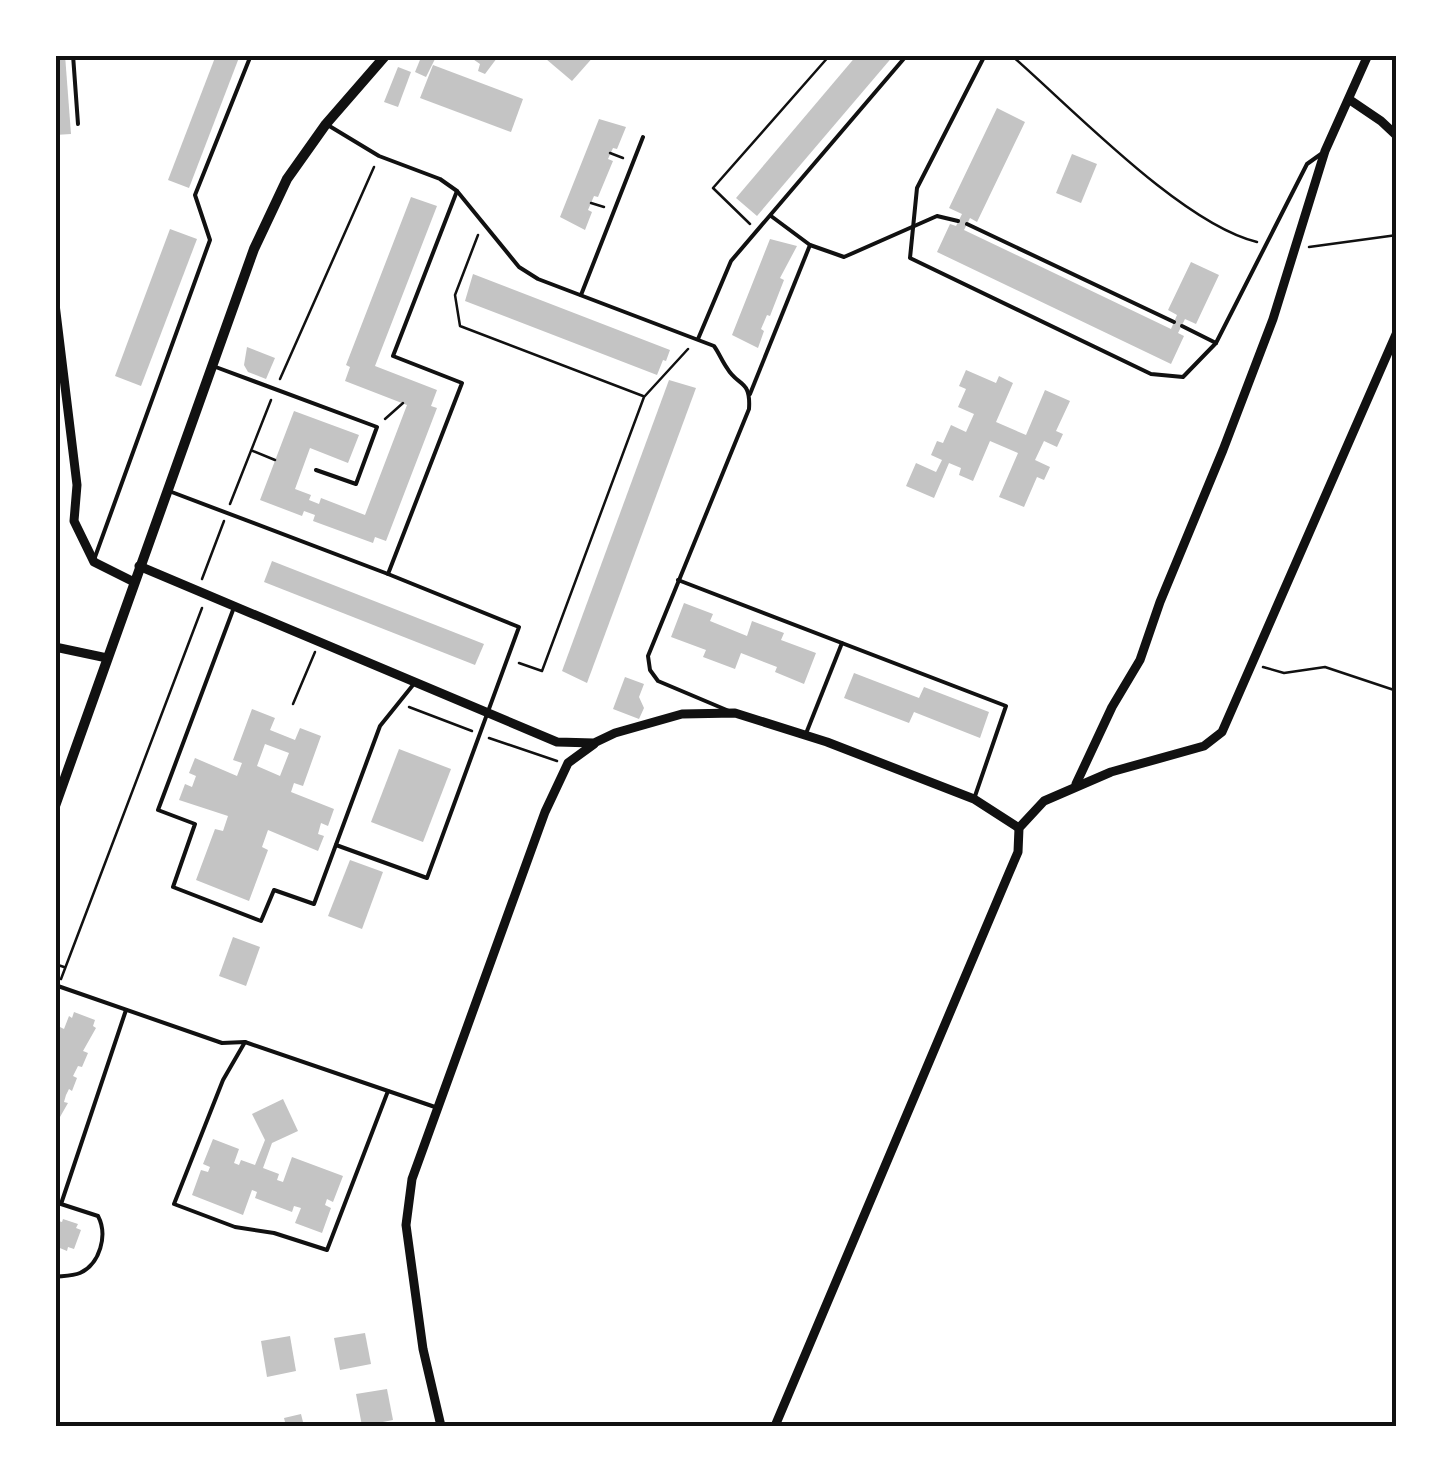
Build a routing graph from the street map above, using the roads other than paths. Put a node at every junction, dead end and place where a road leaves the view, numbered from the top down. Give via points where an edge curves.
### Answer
1 (73, 55) edge
2 (251, 55) edge
3 (386, 55) edge
4 (907, 55) edge
5 (985, 55) edge
6 (1368, 55) edge
7 (1350, 100) junction
8 (78, 124) dead end
9 (326, 124) junction
10 (1397, 136) edge
11 (642, 137) dead end
12 (1325, 151) junction
13 (457, 190) junction
14 (771, 216) junction
15 (958, 221) dead end
16 (967, 224) dead end
17 (913, 226) junction
18 (810, 245) junction
19 (582, 295) junction
20 (55, 304) edge
21 (1174, 322) dead end
22 (1182, 326) dead end
23 (1397, 332) edge
24 (698, 339) junction
25 (1216, 343) junction
26 (213, 366) junction
27 (750, 394) junction
28 (316, 470) dead end
29 (169, 490) junction
30 (94, 562) junction
31 (139, 566) junction
32 (388, 574) junction
33 (678, 580) junction
34 (134, 582) junction
35 (235, 605) junction
36 (842, 643) junction
37 (55, 648) edge
38 (107, 658) junction
39 (414, 684) junction
40 (735, 713) junction
41 (488, 714) junction
42 (805, 736) junction
43 (594, 743) junction
44 (1076, 784) junction
45 (974, 799) junction
46 (55, 806) edge
47 (1019, 828) junction
48 (336, 846) junction
49 (56, 986) edge
50 (126, 1010) junction
51 (244, 1042) junction
52 (388, 1091) junction
53 (438, 1108) junction
54 (55, 1277) edge
55 (441, 1426) edge
56 (776, 1426) edge

1 - 8 lane
2 - 30 lane via 195,195 210,240
3 - 9 street
4 - 14 lane
5 - 17 lane via 917,188
6 - 7 street
7 - 10 street
7 - 12 street
9 - 13 lane
9 - 26 street via 286,179
11 - 19 lane
12 - 25 lane via 1307,164
12 - 44 street via 1224,450 1140,660
13 - 19 lane via 519,267
13 - 32 lane via 393,356 462,383
14 - 18 lane
14 - 24 lane via 731,261
15 - 17 lane via 937,216
16 - 21 lane
17 - 18 lane via 844,257
17 - 25 lane via 910,258 1151,374 1183,377
18 - 27 lane
19 - 24 lane
20 - 30 street via 77,485 74,521
22 - 25 lane
23 - 44 street via 1222,732 1204,746
24 - 27 lane via 714,346
26 - 28 lane via 377,427 356,484
26 - 29 street
27 - 33 lane via 750,409
29 - 31 street
29 - 32 lane
30 - 34 street
31 - 34 street
31 - 35 street
32 - 41 lane via 519,627
33 - 36 lane
33 - 40 lane via 648,656 650,670 658,681
34 - 38 street
35 - 39 street
35 - 48 lane via 158,810 194,824 173,887 261,921 274,890 314,904
36 - 42 lane
36 - 45 lane via 1006,706
37 - 38 street
38 - 46 street
39 - 41 street
39 - 48 lane via 380,726
40 - 42 street
40 - 43 street via 682,714
41 - 43 street via 557,742
41 - 48 lane via 426,878
42 - 45 street
43 - 53 street via 568,763 545,812
44 - 47 street via 1044,802
45 - 47 street
47 - 56 street via 1010,873
49 - 50 lane
50 - 51 lane via 222,1042
50 - 54 lane via 62,1204 98,1216 101,1244 94,1263
51 - 52 lane
51 - 52 lane via 222,1080 174,1204 235,1227 328,1250
52 - 53 lane
53 - 55 street via 412,1179 406,1225

